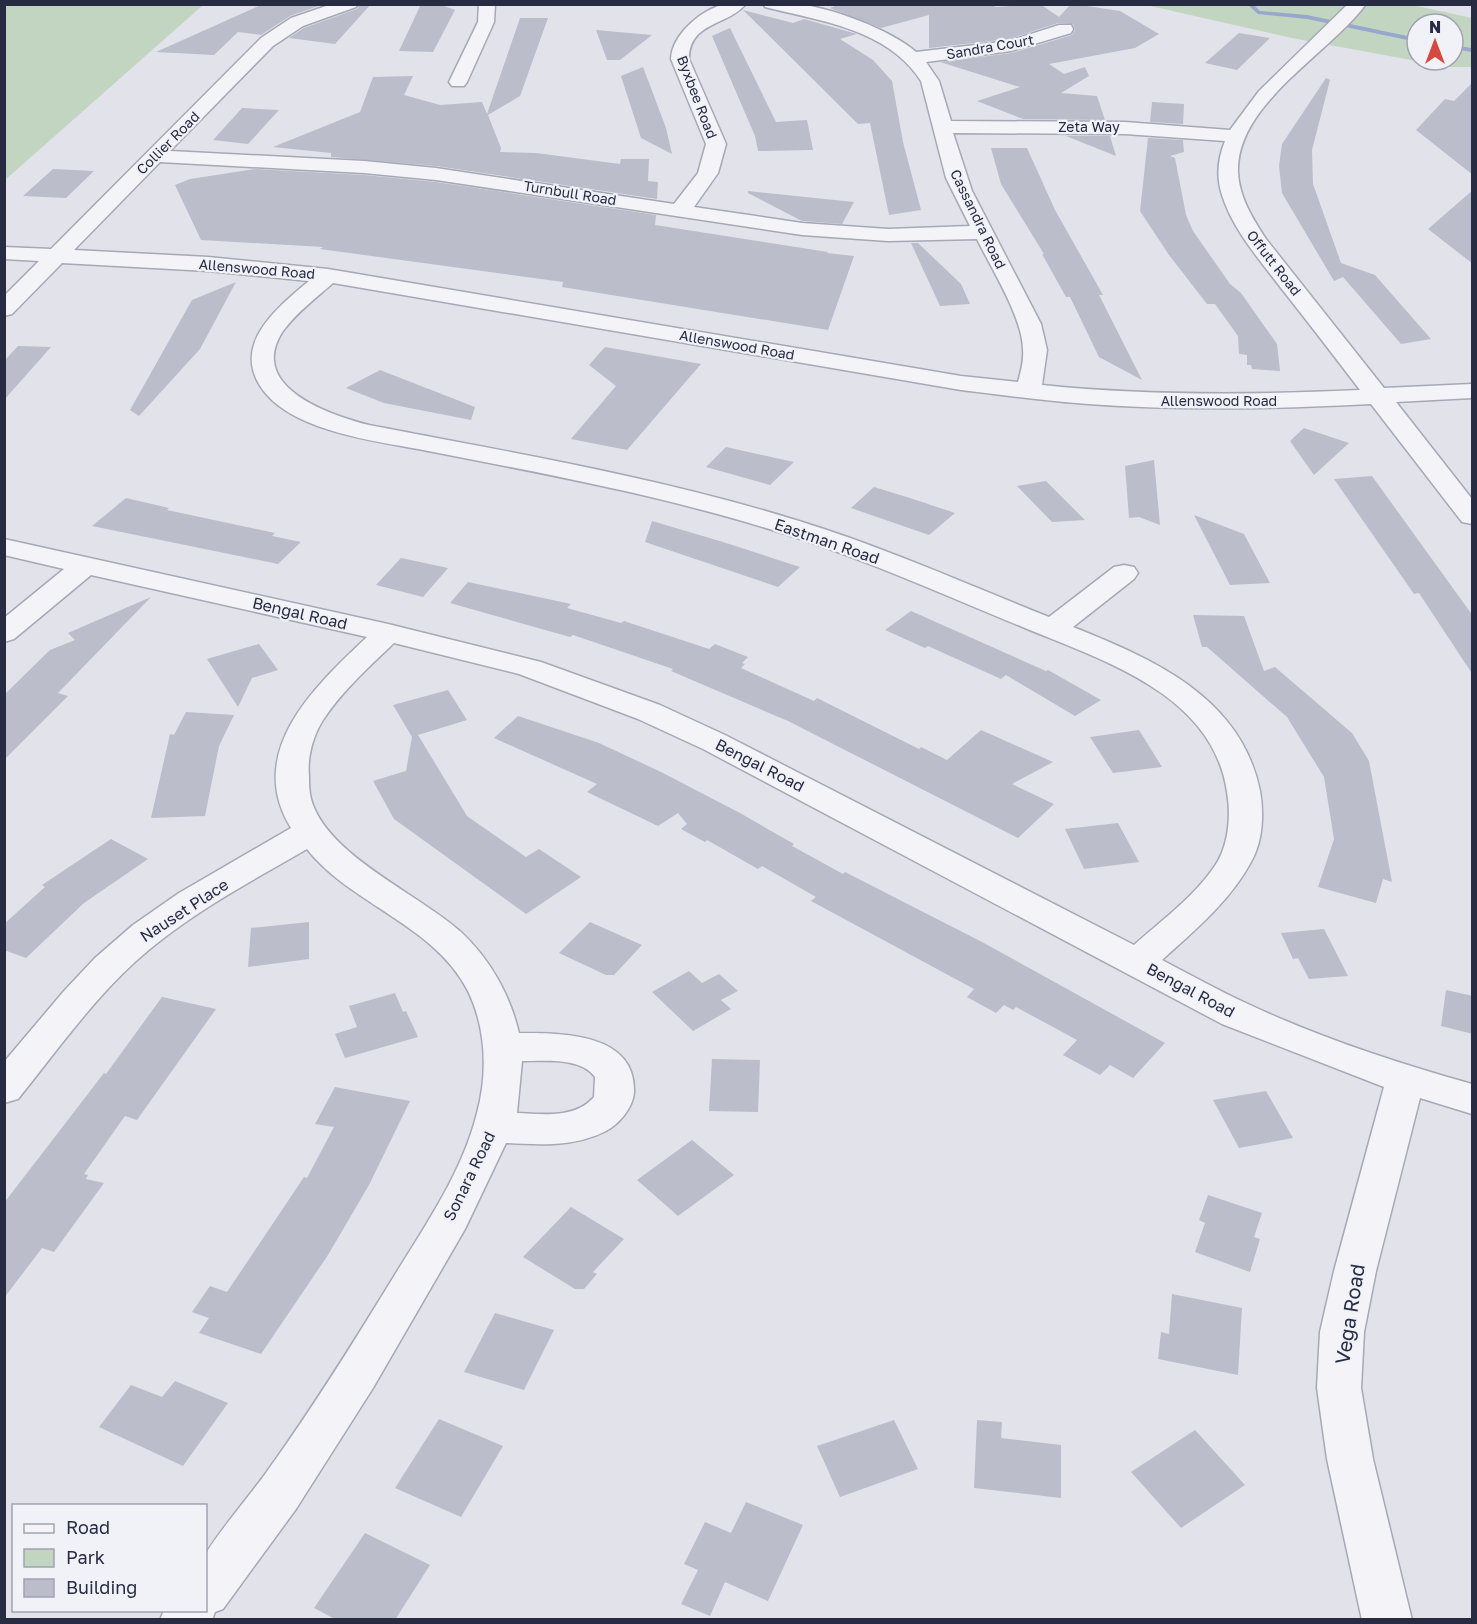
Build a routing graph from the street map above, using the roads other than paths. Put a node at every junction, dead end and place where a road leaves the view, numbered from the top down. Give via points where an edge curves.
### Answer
1 (350, 4) edge
2 (487, 4) edge
3 (738, 4) edge
4 (771, 4) edge
5 (1358, 4) edge
6 (1065, 29) dead end
7 (914, 58) junction
8 (458, 82) dead end
9 (943, 127) junction
10 (1234, 136) junction
11 (155, 156) junction
12 (680, 210) junction
13 (984, 232) junction
14 (4, 253) edge
15 (57, 256) junction
16 (328, 276) junction
17 (4, 309) edge
18 (1028, 391) junction
19 (1473, 391) edge
20 (1379, 396) junction
21 (1473, 516) edge
22 (4, 547) edge
23 (86, 565) junction
24 (1124, 573) dead end
25 (1052, 629) junction
26 (4, 633) edge
27 (388, 633) junction
28 (310, 832) junction
29 (1138, 962) junction
30 (502, 1047) junction
31 (1405, 1081) junction
32 (4, 1089) edge
33 (1473, 1099) edge
34 (493, 1128) junction
35 (207, 1591) edge
36 (1387, 1620) edge

1 - 11 street, Collier Road via 318,13 267,42
2 - 8 street via 486,22
3 - 12 street, Byxbee Road via 691,32 678,50 716,144 704,184
4 - 7 street, Cassandra Road via 874,34
5 - 10 street, Offutt Road via 1252,108
6 - 7 street, Sandra Court via 1011,46
7 - 9 street, Cassandra Road via 930,82
9 - 10 street, Zeta Way via 1124,126
9 - 13 street, Cassandra Road via 956,180
10 - 20 street, Offutt Road via 1228,180 1245,224
11 - 12 street, Turnbull Road via 436,174
11 - 15 street, Collier Road
12 - 13 street, Turnbull Road via 851,233
13 - 18 street, Cassandra Road via 1036,341
14 - 15 street, Allenswood Road
15 - 16 street, Allenswood Road via 208,264
15 - 17 street, Collier Road
16 - 18 street, Allenswood Road
16 - 25 street, Eastman Road via 281,321 268,338 263,355 264,372 296,408 324,421 368,432 649,488 790,527
18 - 20 street, Allenswood Road via 1210,402
19 - 20 street, Allenswood Road
20 - 21 street, Offutt Road
22 - 23 street, Bengal Road
23 - 26 street
23 - 27 street, Bengal Road
24 - 25 street
25 - 29 street, Eastman Road via 1137,667 1178,691 1210,718 1243,780 1246,811 1241,849 1219,884
27 - 28 street, Sonara Road via 330,689 310,716 294,748 294,803
27 - 29 street, Bengal Road via 530,668 649,712
28 - 30 street, Sonara Road via 338,861 447,940 472,968 495,1008
28 - 32 street, Nauset Place via 169,916 124,951
29 - 31 street, Bengal Road via 1235,1014
30 - 34 street, Sonara Road via 502,1089
30 - 34 street via 572,1049 594,1055 611,1066 616,1081 614,1098 603,1114 582,1124 560,1128
31 - 33 street, Bengal Road
31 - 36 street, Vega Road via 1355,1270 1342,1332 1339,1388 1350,1459
34 - 35 street, Sonara Road via 465,1191 359,1372 280,1493

